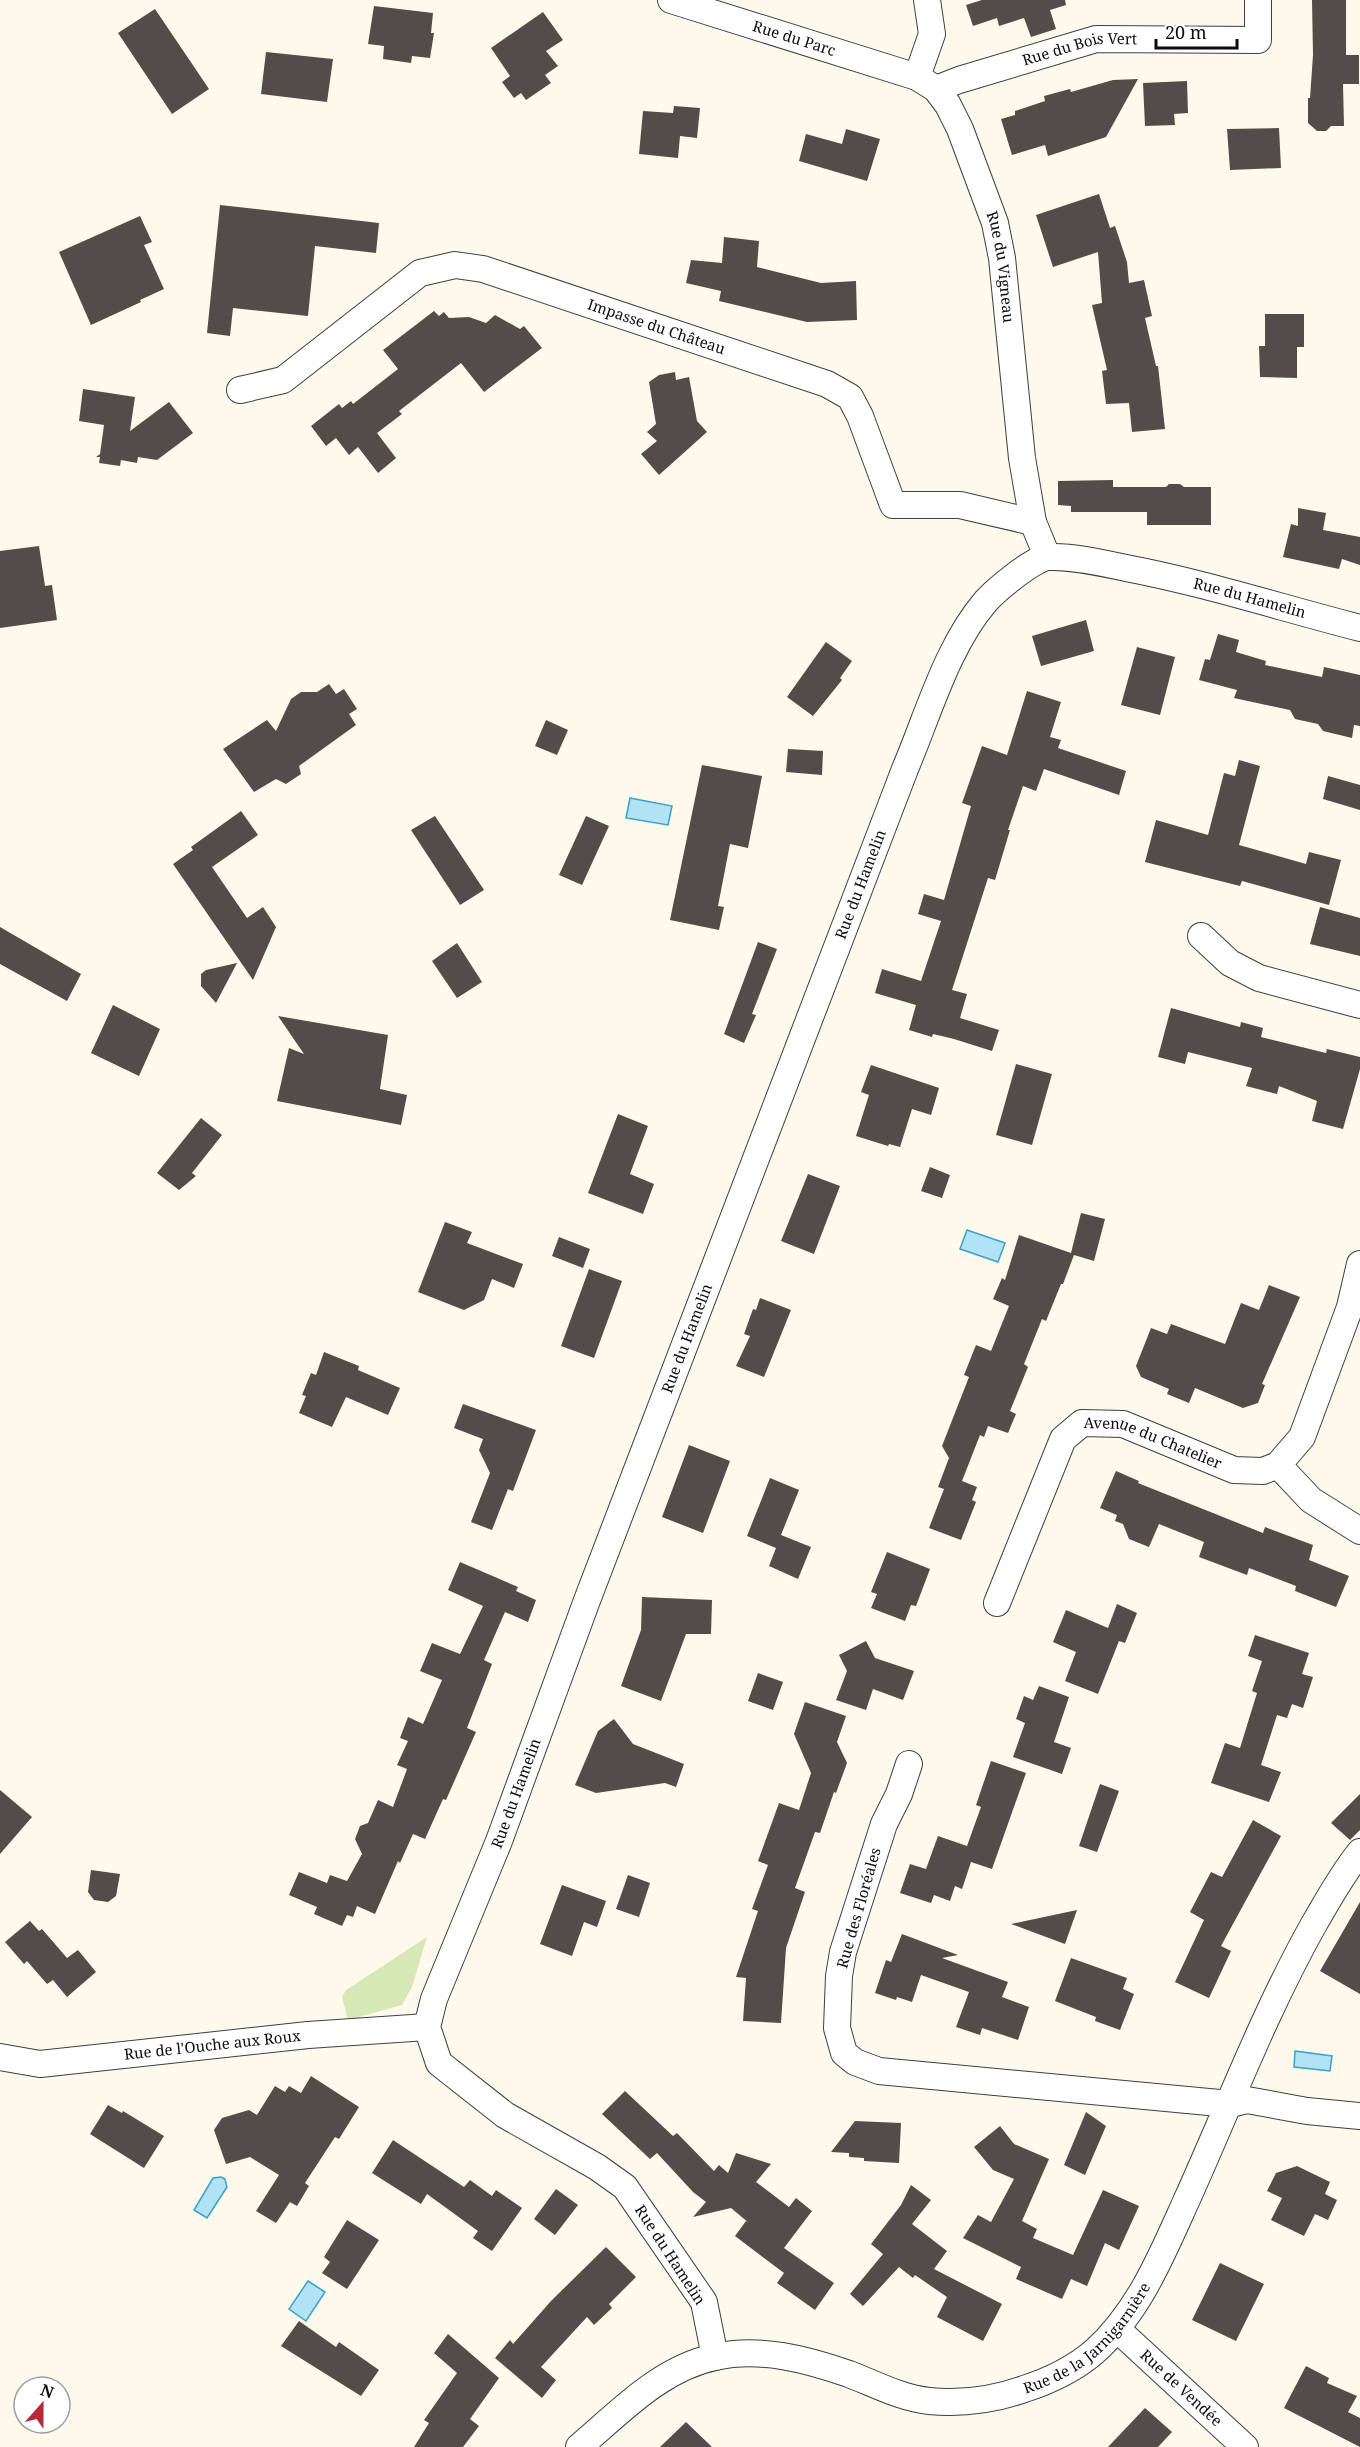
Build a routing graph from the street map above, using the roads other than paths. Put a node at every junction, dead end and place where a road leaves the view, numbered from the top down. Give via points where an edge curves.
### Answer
1 (671, 0) edge
2 (927, 0) edge
3 (1258, 0) edge
4 (927, 83) junction
5 (240, 390) dead end
6 (1034, 522) junction
7 (1047, 556) junction
8 (1360, 628) edge
9 (1201, 936) dead end
10 (1360, 1005) edge
11 (1360, 1264) edge
12 (1278, 1465) junction
13 (1360, 1531) edge
14 (997, 1603) dead end
15 (909, 1764) dead end
16 (1360, 1852) edge
17 (427, 2027) junction
18 (0, 2056) edge
19 (1230, 2104) junction
20 (1360, 2116) edge
21 (1117, 2329) junction
22 (715, 2357) junction
23 (579, 2447) edge
24 (1245, 2447) edge

1 - 4 street, Rue du Parc
2 - 4 street via 932,34
3 - 4 street, Rue du Bois Vert via 1258,40 1096,39
4 - 6 street, Rue du Vigneau via 948,105 960,129 994,223 1002,258 1022,458
5 - 6 street, Impasse du Château via 283,380 420,273 455,265 483,269 827,384 850,397 893,505 960,505
6 - 7 street, Rue du Vigneau
7 - 8 street, Rue du Hamelin via 1151,573
7 - 17 street, Rue du Hamelin via 1016,574 986,601 964,633 938,686 710,1275 499,1841 434,1999
9 - 10 street via 1230,963 1259,978
11 - 12 street via 1350,1306 1302,1437
12 - 13 street via 1311,1500
12 - 14 street, Avenue du Chatelier via 1263,1472 1234,1470 1123,1424 1082,1423 1063,1439
15 - 19 street, Rue des Floréales via 884,1824 843,1952 837,2028 844,2053 879,2071
16 - 19 street, Rue de la Jarnigarnière via 1292,1962
17 - 18 street, Rue de l'Ouche aux Roux via 308,2035 40,2064
17 - 22 street, Rue du Hamelin via 439,2062 505,2115 625,2187 704,2302
19 - 20 street, Rue des Floréales via 1247,2100
19 - 21 street, Rue de la Jarnigarnière via 1143,2291
21 - 22 street, Rue de la Jarnigarnière via 1081,2362 1046,2382 999,2398 962,2402 927,2401 786,2356 754,2352
21 - 24 street, Rue de Vendée
22 - 23 street, Rue de la Jarnigarnière via 683,2367 642,2393

